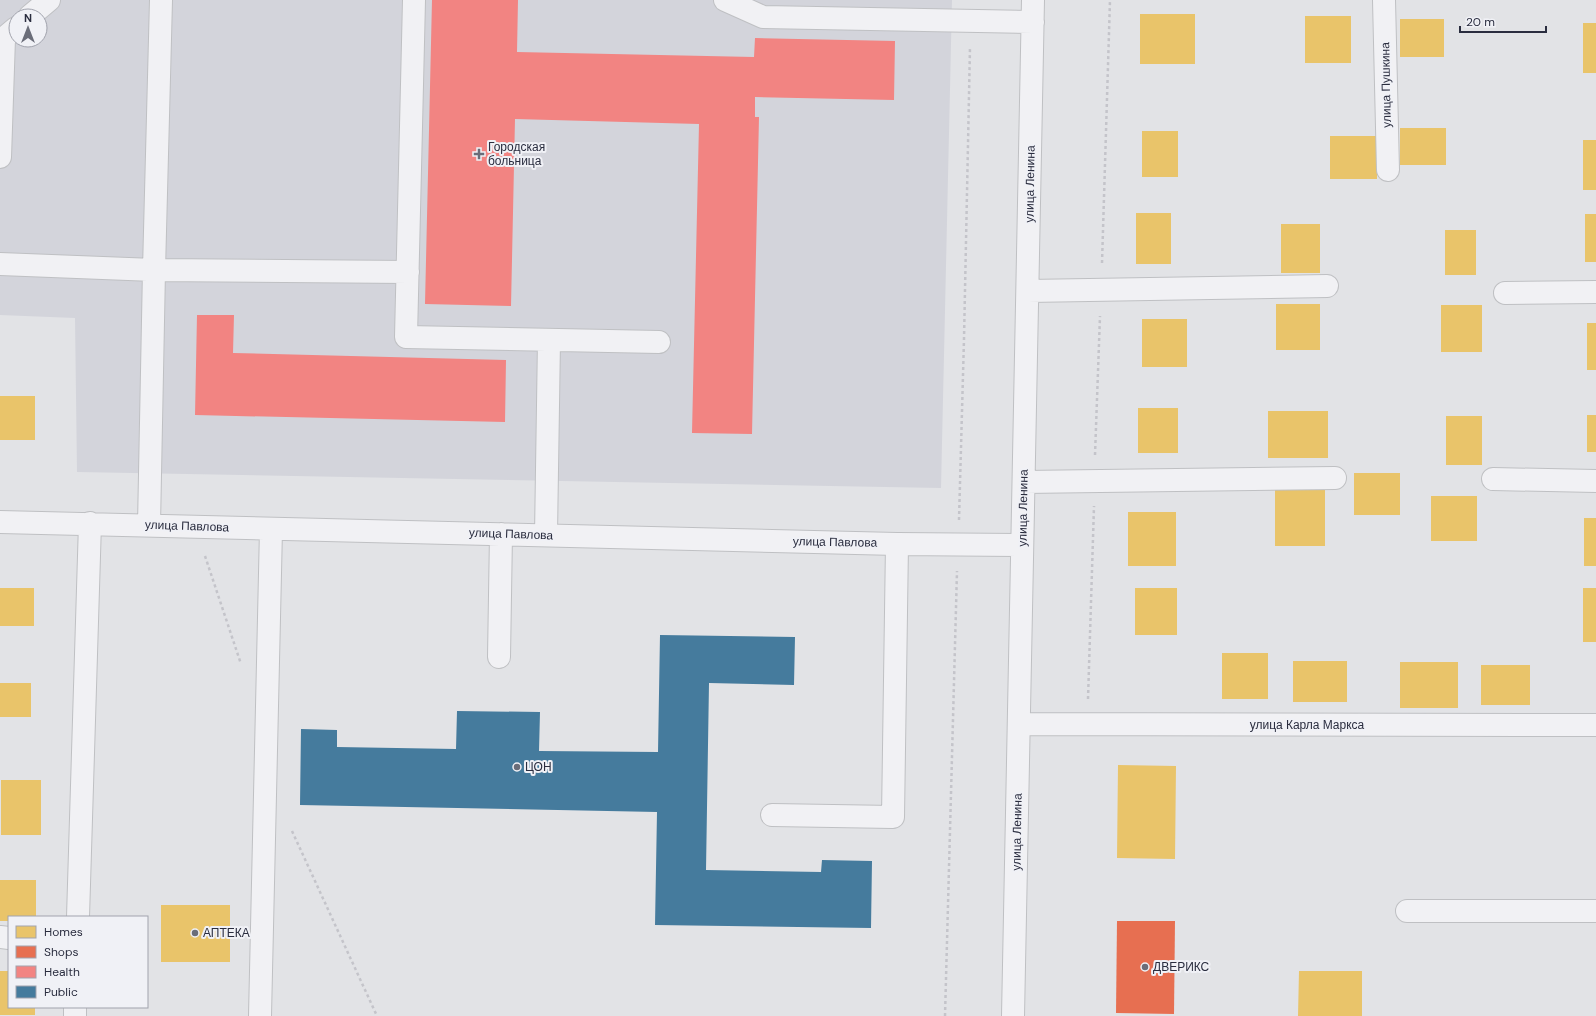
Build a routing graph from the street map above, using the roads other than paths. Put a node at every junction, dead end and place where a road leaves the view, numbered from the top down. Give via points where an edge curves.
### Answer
1 (49, 0) edge
2 (161, 0) edge
3 (414, 0) edge
4 (725, 0) edge
5 (1033, 0) edge
6 (1384, 0) edge
7 (40, 8) edge
8 (1033, 22) junction
9 (8, 35) edge
10 (0, 157) edge
11 (1388, 170) dead end
12 (0, 264) edge
13 (154, 270) junction
14 (408, 272) junction
15 (1327, 286) dead end
16 (1028, 291) junction
17 (1596, 292) edge
18 (1505, 293) dead end
19 (549, 340) junction
20 (659, 342) dead end
21 (1335, 478) dead end
22 (1493, 479) dead end
23 (1596, 481) edge
24 (1024, 482) junction
25 (0, 522) edge
26 (90, 523) junction
27 (149, 525) junction
28 (271, 529) junction
29 (501, 534) junction
30 (546, 535) junction
31 (898, 544) junction
32 (1022, 545) junction
33 (499, 657) dead end
34 (1019, 724) junction
35 (1596, 725) edge
36 (772, 815) dead end
37 (1407, 912) dead end
38 (1596, 912) edge
39 (78, 916) edge
40 (260, 1016) edge
41 (1013, 1016) edge

1 - 7 street
2 - 13 street
3 - 14 street
4 - 8 street via 763,17
5 - 8 street, улица Ленина
6 - 11 street, улица Пушкина
8 - 16 street, улица Ленина
9 - 10 street via 4,38
12 - 13 street
13 - 14 street
13 - 27 street
14 - 19 street via 406,337
15 - 16 street
16 - 24 street, улица Ленина
17 - 18 street
19 - 20 street
19 - 30 street
21 - 24 street
22 - 23 street
24 - 32 street, улица Ленина
25 - 26 street, улица Павлова
26 - 27 street, улица Павлова
26 - 39 street
27 - 28 street, улица Павлова
28 - 29 street, улица Павлова
28 - 40 street
29 - 30 street, улица Павлова
29 - 33 street
30 - 31 street, улица Павлова
31 - 32 street, улица Павлова
31 - 36 street via 893,817
32 - 34 street, улица Ленина
34 - 35 street, улица Карла Маркса
34 - 41 street, улица Ленина
37 - 38 street

